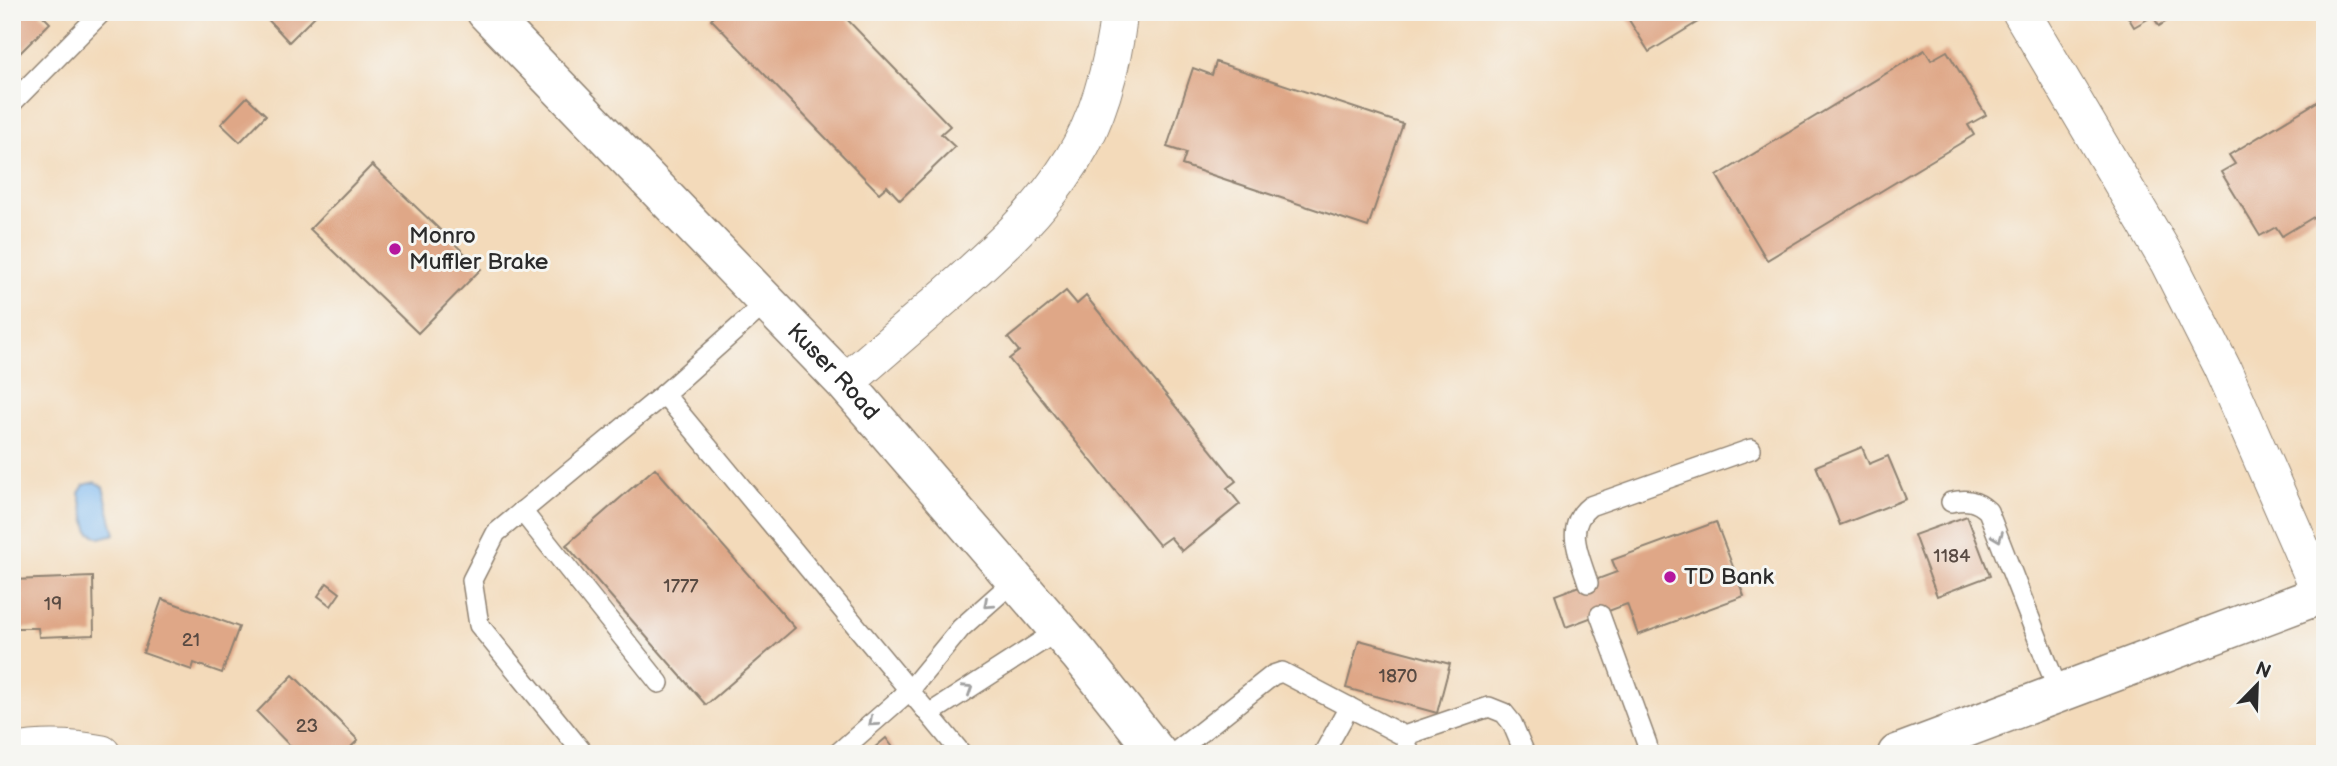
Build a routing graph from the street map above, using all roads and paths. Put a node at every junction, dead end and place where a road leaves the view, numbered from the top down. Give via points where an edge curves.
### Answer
1 (102, 12) edge
2 (486, 12) edge
3 (1119, 12) edge
4 (2021, 12) edge
5 (12, 103) edge
6 (767, 302) junction
7 (845, 383) junction
8 (664, 394) junction
9 (1751, 449) dead end
10 (1951, 502) dead end
11 (522, 511) junction
12 (1015, 580) junction
13 (1588, 583) dead end
14 (2323, 594) edge
15 (1600, 615) dead end
16 (1059, 630) junction
17 (659, 682) dead end
18 (909, 691) junction
19 (2059, 693) junction
20 (1349, 707) junction
21 (929, 714) junction
22 (1136, 737) edge
23 (1407, 745) edge
24 (12, 754) edge
25 (102, 754) edge
26 (584, 754) edge
27 (837, 754) edge
28 (962, 754) edge
29 (1158, 754) edge
30 (1173, 754) edge
31 (1323, 754) edge
32 (1525, 754) edge
33 (1648, 754) edge
34 (1897, 754) edge

1 - 5 lane
2 - 6 street, Kuser Road
3 - 7 street via 1115,49 1098,108 1074,158 1043,203 1005,243
4 - 14 street via 2168,261 2222,368
6 - 7 street, Kuser Road
6 - 8 lane
7 - 12 street, Kuser Road
8 - 11 lane
8 - 18 lane
9 - 13 lane via 1590,506 1579,514 1575,540
10 -> 19 lane via 1966,499 1988,511
11 - 17 lane
11 - 26 lane via 496,533 472,580 479,625
12 - 16 street, Kuser Road
12 -> 18 lane via 961,628
14 - 19 street
15 - 33 lane
21 -> 16 lane
16 - 22 street, Kuser Road
18 - 21 lane
18 -> 27 lane
19 - 34 street
20 - 23 lane
20 - 30 lane via 1282,672
20 - 31 lane
21 - 28 lane
22 - 29 street, Kuser Road
23 - 32 lane via 1489,707 1504,712
24 - 25 street via 46,749

